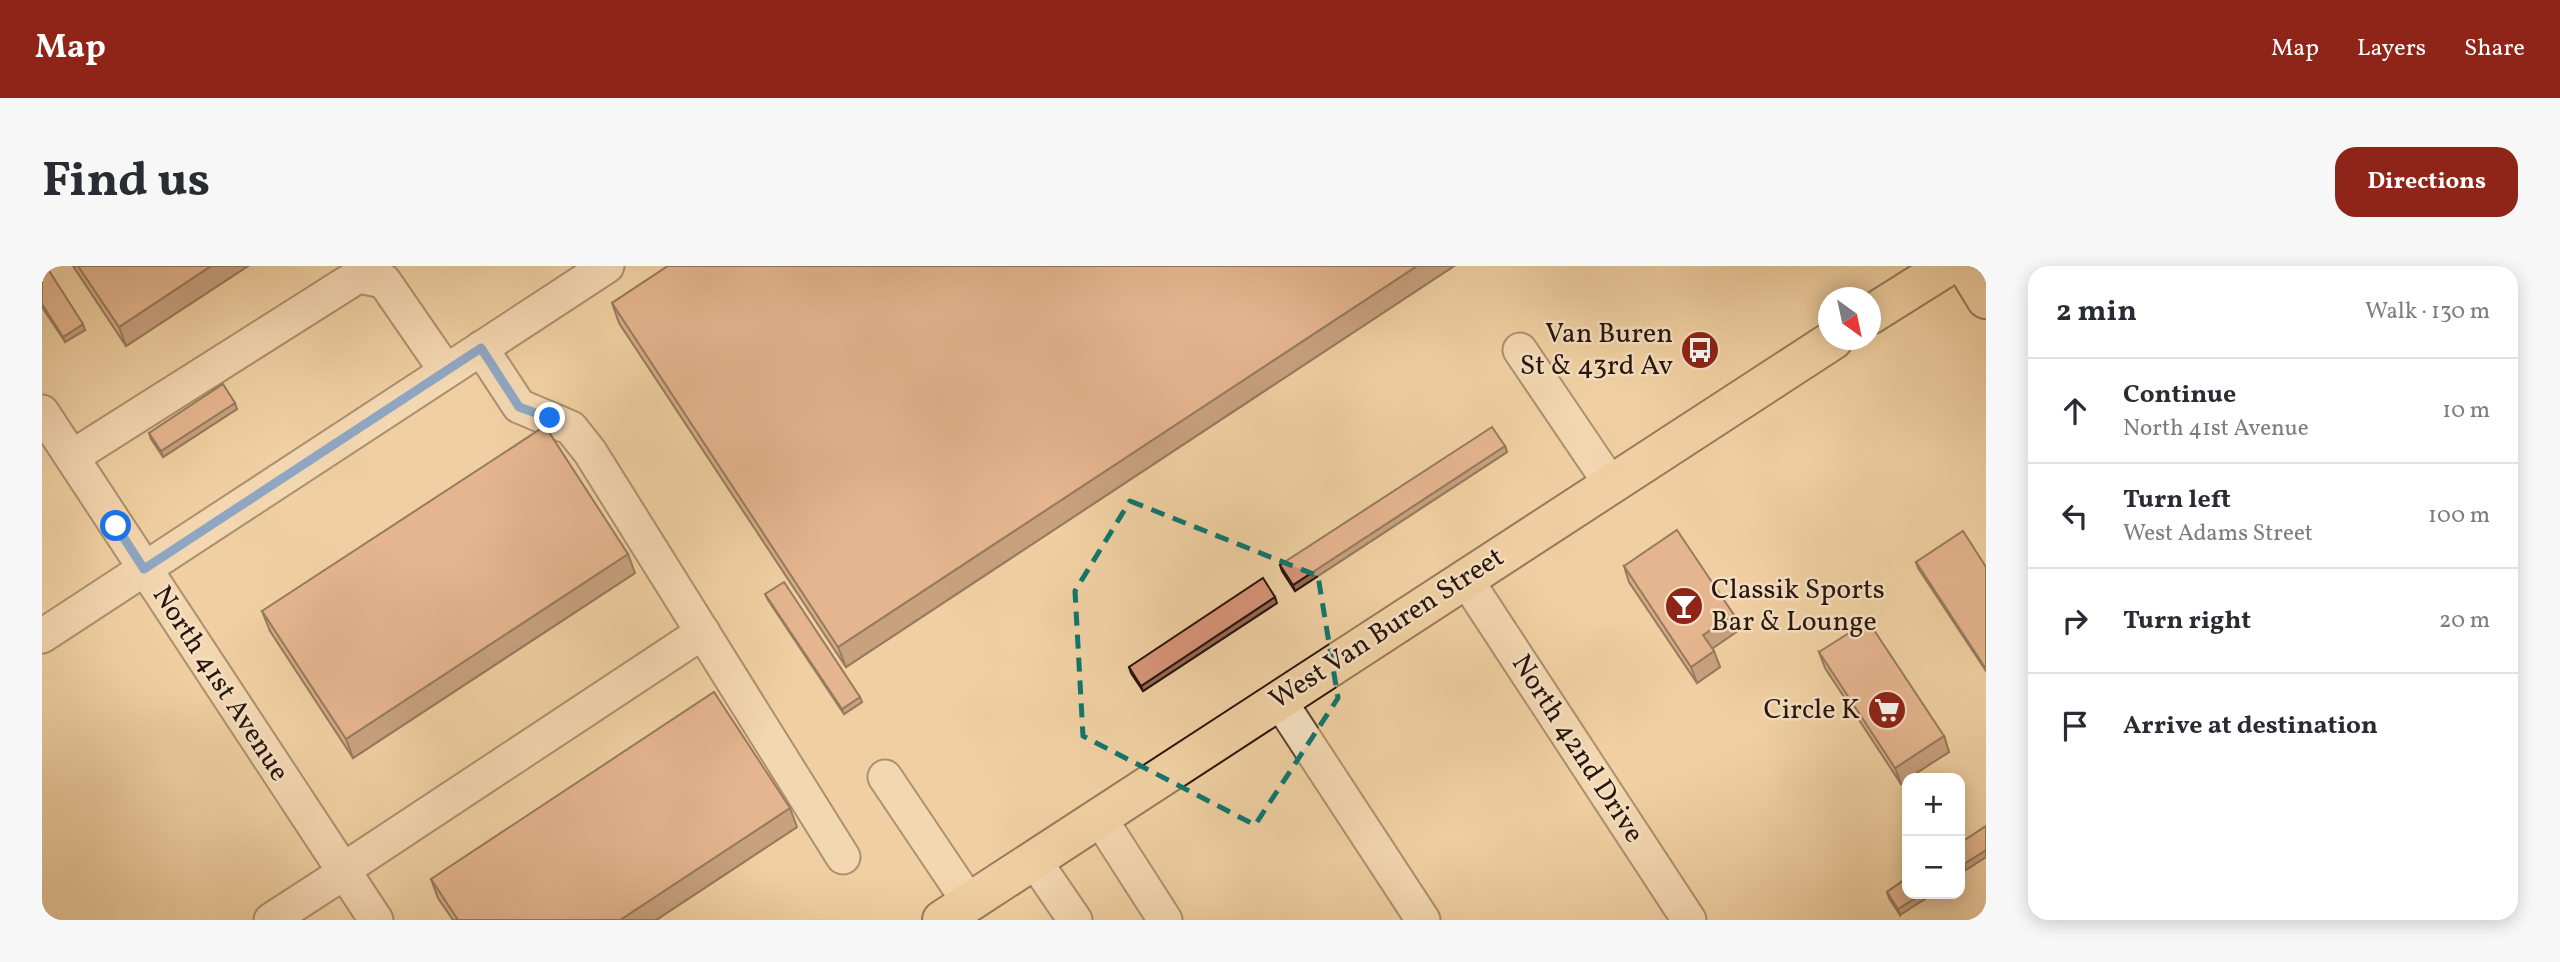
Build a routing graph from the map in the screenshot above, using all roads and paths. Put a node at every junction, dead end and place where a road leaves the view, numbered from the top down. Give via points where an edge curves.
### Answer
1 (607, 266) edge
2 (1948, 266) edge
3 (1966, 266) edge
4 (560, 279) edge
5 (1986, 299) edge
6 (1881, 309) edge
7 (481, 348) junction
8 (1520, 350) dead end
9 (1818, 350) edge
10 (446, 371) junction
11 (42, 412) edge
12 (72, 457) junction
13 (1610, 483) junction
14 (144, 569) junction
15 (1465, 578) junction
16 (703, 632) junction
17 (42, 636) edge
18 (1279, 700) junction
19 (885, 777) dead end
20 (1099, 817) junction
21 (843, 857) dead end
22 (1034, 860) junction
23 (344, 871) junction
24 (955, 911) edge
25 (271, 920) edge
26 (376, 920) edge
27 (1075, 920) edge
28 (1165, 920) edge
29 (1423, 920) edge
30 (1689, 920) edge

1 - 4 street
2 - 6 main road
3 - 5 main road
4 - 7 street
7 - 10 street
7 - 16 street via 519,407 571,428 578,436
8 - 13 street
9 - 13 main road, West Van Buren Street
10 - 12 street via 384,281 358,276
10 - 14 street
11 - 12 street, North 41st Avenue
12 - 14 street, North 41st Avenue
13 - 15 main road, West Van Buren Street
14 - 17 street
14 - 23 street, North 41st Avenue
15 - 18 main road, West Van Buren Street
15 - 30 street, North 42nd Drive
16 - 21 street
16 - 23 street
18 - 20 main road, West Van Buren Street
18 - 29 street
19 - 24 street
20 - 22 main road, West Van Buren Street
20 - 28 street
22 - 24 main road, West Van Buren Street
22 - 27 street
23 - 25 street
23 - 26 street, North 41st Avenue

